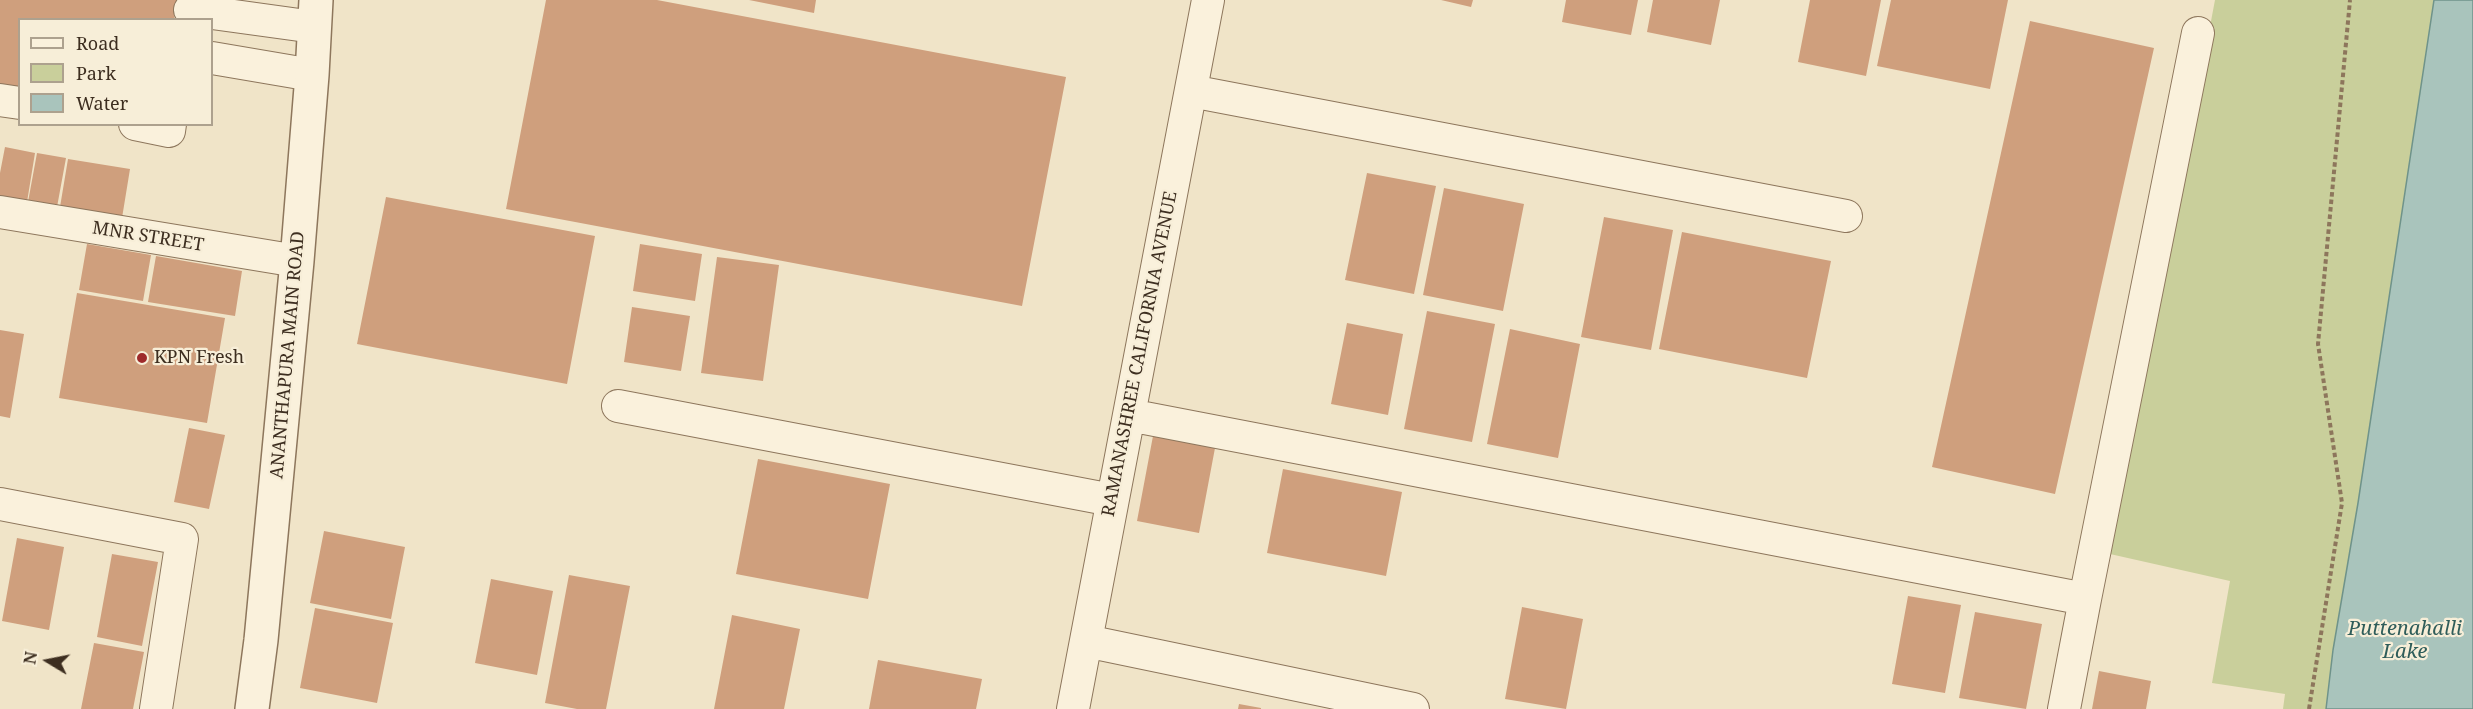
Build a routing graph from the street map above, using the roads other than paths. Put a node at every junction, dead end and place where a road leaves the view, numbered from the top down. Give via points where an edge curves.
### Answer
1 (1208, 0) edge
2 (190, 10) edge
3 (315, 13) edge
4 (2198, 33) dead end
5 (221, 60) edge
6 (312, 75) junction
7 (1191, 91) junction
8 (0, 100) edge
9 (18, 104) edge
10 (146, 126) edge
11 (170, 126) edge
12 (0, 212) edge
13 (1846, 216) dead end
14 (297, 261) junction
15 (618, 406) dead end
16 (1129, 415) junction
17 (1113, 500) junction
18 (0, 504) edge
19 (2085, 599) junction
20 (1086, 641) junction
21 (156, 709) edge
22 (252, 709) edge
23 (1073, 709) edge
24 (1413, 709) edge
25 (2064, 709) edge

1 - 7 street, RAMANASHREE CALIFORNIA AVENUE
2 - 3 street via 239,18
3 - 6 street, ANANTHAPURA MAIN ROAD
4 - 19 street
5 - 6 street
6 - 14 street, ANANTHAPURA MAIN ROAD
7 - 13 street
7 - 16 street, RAMANASHREE CALIFORNIA AVENUE
8 - 9 street
10 - 11 street via 169,130
12 - 14 street, MNR STREET
14 - 22 street, ANANTHAPURA MAIN ROAD
15 - 17 street
16 - 17 street, RAMANASHREE CALIFORNIA AVENUE
16 - 19 street
17 - 20 street, RAMANASHREE CALIFORNIA AVENUE
18 - 21 street via 182,539
19 - 25 street
20 - 23 street, RAMANASHREE CALIFORNIA AVENUE
20 - 24 street

